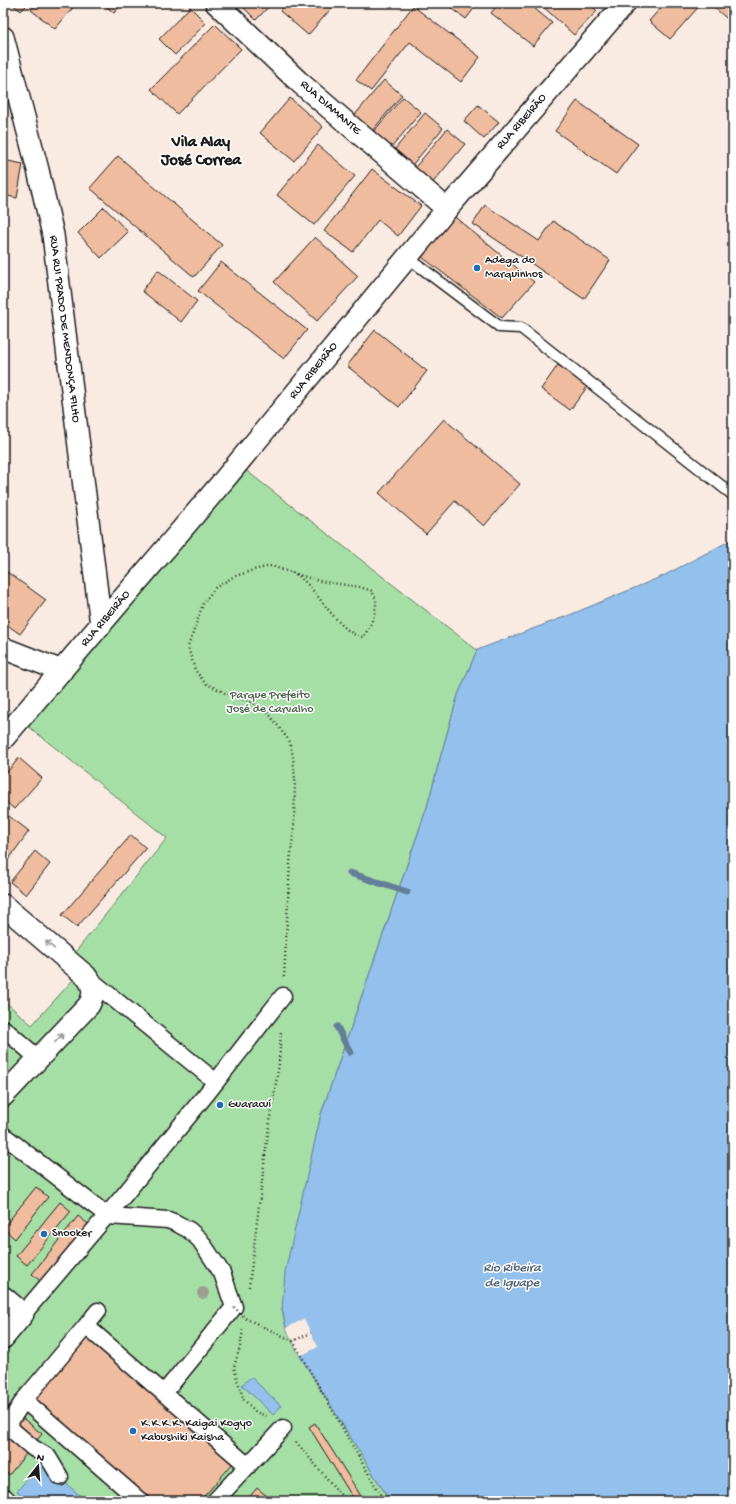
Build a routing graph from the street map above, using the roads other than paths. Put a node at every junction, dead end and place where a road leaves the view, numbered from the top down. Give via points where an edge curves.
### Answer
1 (216, 3) edge
2 (625, 3) edge
3 (3, 37) edge
4 (447, 209) junction
5 (407, 257) junction
6 (733, 494) edge
7 (101, 625) junction
8 (3, 648) edge
9 (62, 671) junction
10 (3, 739) edge
11 (3, 905) edge
12 (86, 976) junction
13 (283, 996) dead end
14 (3, 1028) edge
15 (39, 1059) junction
16 (216, 1082) junction
17 (3, 1096) edge
18 (3, 1135) edge
19 (108, 1216) junction
20 (3, 1297) edge
21 (98, 1311) dead end
22 (23, 1314) junction
23 (86, 1326) junction
24 (3, 1338) edge
25 (164, 1394) junction
26 (24, 1400) junction
27 (284, 1428) dead end
28 (248, 1466) junction
29 (60, 1477) dead end
30 (140, 1501) edge
31 (214, 1501) edge

1 - 4 street, RUA DIAMANTE via 298,81
2 - 4 street, RUA RIBEIRÃO
3 - 7 street, RUA RUI PRADO DE MENDONÇA FILHO via 38,170 52,235
4 - 5 street, RUA RIBEIRÃO
5 - 6 lane via 500,327 521,328
5 - 7 street, RUA RIBEIRÃO
7 - 9 street, RUA RIBEIRÃO
8 - 9 street
9 - 10 street, RUA RIBEIRÃO
12 -> 11 street
15 -> 12 street via 89,1006 94,992
12 - 16 street
13 - 16 street
14 - 15 street
15 - 17 street
16 - 19 street
18 - 19 street
19 - 22 street
19 - 25 street via 168,1220 188,1230 200,1240 222,1273 234,1307
20 - 22 street
21 - 23 street
22 - 24 street
23 - 25 street
23 - 26 street
25 - 28 street
26 - 29 street via 10,1420 12,1430 33,1448 48,1456
26 - 30 street
27 - 28 street
28 - 31 street

